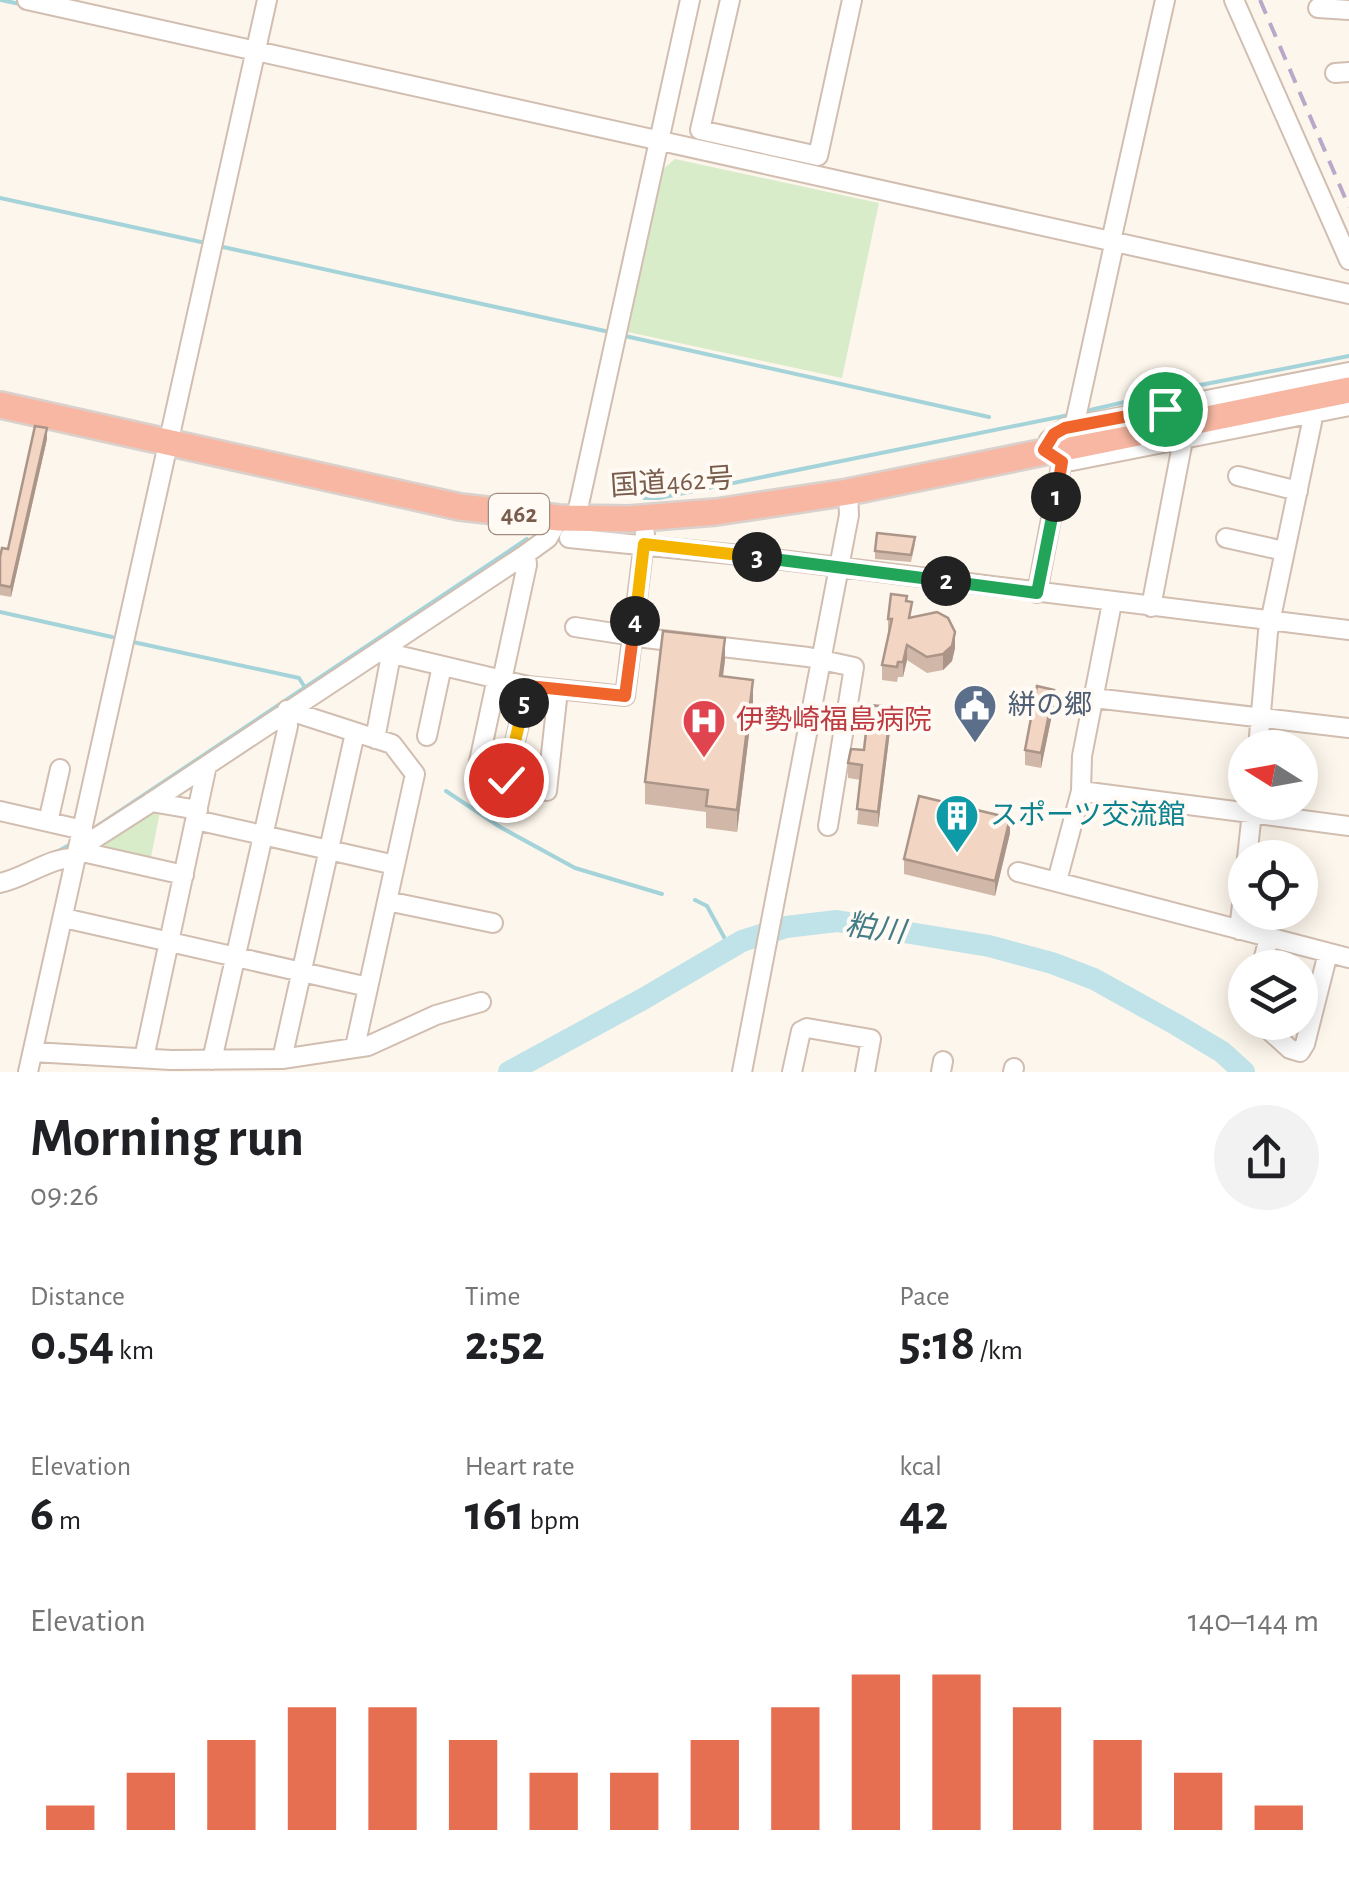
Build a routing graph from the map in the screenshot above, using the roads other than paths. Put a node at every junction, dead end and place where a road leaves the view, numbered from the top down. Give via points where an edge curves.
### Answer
1 (26, 0) edge
2 (266, 0) edge
3 (690, 0) edge
4 (730, 0) edge
5 (852, 0) edge
6 (1165, 0) edge
7 (1234, 0) edge
8 (1318, 8) dead end
9 (1349, 10) edge
10 (254, 52) junction
11 (658, 142) junction
12 (818, 156) junction
13 (813, 176) junction
14 (1111, 241) junction
15 (1349, 260) edge
16 (1349, 294) edge
17 (1349, 372) edge
18 (1349, 390) edge
19 (0, 405) edge
20 (1349, 406) edge
21 (1312, 414) junction
22 (1074, 426) junction
23 (1183, 440) junction
24 (168, 444) junction
25 (1053, 456) junction
26 (1238, 476) dead end
27 (1298, 490) junction
28 (848, 492) junction
29 (645, 518) junction
30 (568, 524) junction
31 (1226, 538) dead end
32 (644, 544) junction
33 (1284, 551) junction
34 (526, 554) junction
35 (838, 567) junction
36 (1037, 593) junction
37 (1112, 603) junction
38 (1151, 607) junction
39 (1270, 620) junction
40 (575, 628) dead end
41 (1349, 630) edge
42 (639, 637) junction
43 (386, 653) junction
44 (820, 660) junction
45 (442, 666) junction
46 (499, 679) junction
47 (528, 686) junction
48 (558, 690) junction
49 (1094, 698) junction
50 (287, 710) junction
51 (1260, 718) junction
52 (1349, 728) edge
53 (1259, 730) edge
54 (356, 734) junction
55 (427, 736) dead end
56 (375, 738) junction
57 (207, 765) junction
58 (60, 768) dead end
59 (477, 771) dead end
60 (506, 780) dead end
61 (1081, 790) junction
62 (547, 791) dead end
63 (151, 802) junction
64 (1228, 805) edge
65 (0, 811) edge
66 (196, 815) junction
67 (1317, 820) edge
68 (48, 822) junction
69 (828, 826) dead end
70 (1349, 826) edge
71 (264, 835) junction
72 (79, 845) junction
73 (327, 850) junction
74 (395, 865) junction
75 (1018, 872) dead end
76 (184, 874) junction
77 (1056, 881) junction
78 (0, 883) edge
79 (387, 901) junction
80 (64, 918) junction
81 (493, 923) dead end
82 (1228, 927) edge
83 (1239, 930) edge
84 (1268, 938) junction
85 (170, 942) junction
86 (1265, 950) edge
87 (1328, 954) junction
88 (236, 957) junction
89 (1349, 958) edge
90 (300, 972) junction
91 (368, 987) junction
92 (1318, 993) edge
93 (481, 1002) dead end
94 (1280, 1040) edge
95 (1306, 1040) edge
96 (355, 1047) junction
97 (144, 1058) junction
98 (282, 1058) junction
99 (212, 1060) junction
100 (30, 1063) edge
101 (742, 1072) edge
102 (792, 1072) edge
103 (865, 1072) edge

1 - 10 street
2 - 10 street
3 - 11 street
4 - 12 street via 700,130
5 - 12 street
6 - 14 street
7 - 15 street
8 - 9 street
10 - 11 street
10 - 24 street
11 - 13 street
11 - 30 street
12 - 13 street
13 - 14 street
14 - 16 street
14 - 22 street
17 - 22 street
18 - 25 highway, 国道462号 / 462
19 - 24 highway, 国道462号 / 462
20 - 21 street
21 - 23 street
21 - 27 street
22 - 25 street via 1054,434
23 - 25 street
23 - 38 street
24 - 30 highway, 国道462号 / 462
24 - 72 street
25 - 28 highway, 国道462号 / 462
25 - 36 street
26 - 27 street
27 - 33 street
28 - 29 highway, 国道462号 / 462
28 - 35 street
29 - 30 highway, 国道462号 / 462
29 - 32 street
30 - 32 street
30 - 34 street
31 - 33 street
32 - 35 street
32 - 42 street
33 - 39 street
34 - 43 street
34 - 46 street
35 - 36 street
35 - 44 street
36 - 37 street
37 - 38 street
37 - 49 street
38 - 39 street
39 - 41 street
39 - 51 street
40 - 42 street
42 - 44 street
42 - 48 street via 625,696
43 - 45 street
43 - 50 street
43 - 56 street
44 - 69 street via 854,668
44 - 101 street
45 - 46 street
45 - 55 street
46 - 47 street
46 - 59 street
47 - 48 street
47 - 60 street
48 - 62 street
49 - 51 street
49 - 61 street
50 - 54 street
50 - 57 street
50 - 71 street
51 - 52 street
51 - 53 street
54 - 56 street
54 - 73 street
56 - 74 street via 392,744 414,774
57 - 63 street
57 - 66 street
58 - 68 street
61 - 64 street
61 - 77 street
63 - 66 street
63 - 72 street
65 - 68 street
66 - 71 street
66 - 76 street
67 - 70 street
68 - 72 street
71 - 73 street
71 - 88 street
72 - 76 street
72 - 78 street via 64,858
72 - 80 street
73 - 74 street
73 - 90 street
74 - 79 street
75 - 77 street
76 - 85 street
77 - 82 street
79 - 81 street
79 - 91 street
80 - 85 street
80 - 100 street
83 - 84 street
84 - 86 street
84 - 87 street
85 - 88 street
85 - 97 street
87 - 89 street
87 - 92 street
88 - 90 street
88 - 99 street
90 - 91 street
90 - 98 street
91 - 96 street
93 - 96 street
94 - 95 street via 1300,1052
96 - 98 street
97 - 99 street
97 - 100 street
98 - 99 street
102 - 103 street via 806,1028 872,1039

